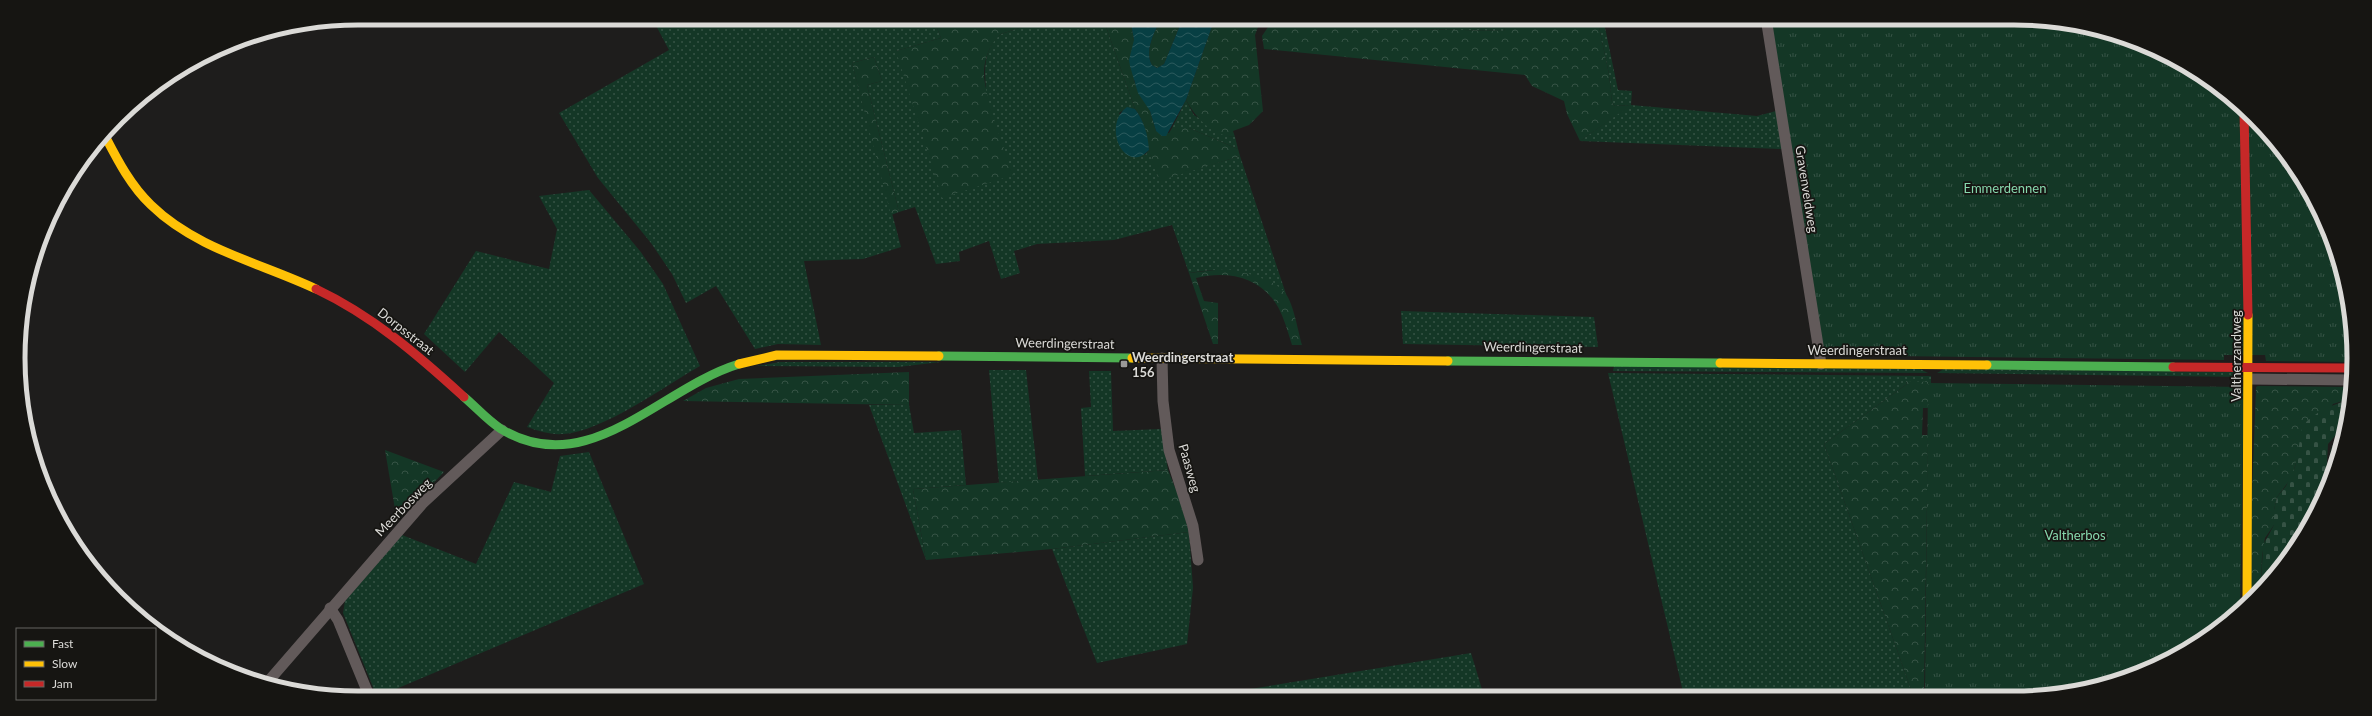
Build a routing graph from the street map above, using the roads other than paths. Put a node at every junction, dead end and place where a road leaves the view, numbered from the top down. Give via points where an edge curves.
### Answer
1 (1767, 25) edge
2 (2244, 118) edge
3 (107, 139) edge
4 (1162, 358) junction
5 (1821, 364) junction
6 (2249, 367) junction
7 (2347, 368) edge
8 (714, 373) joint
9 (2249, 379) junction
10 (2346, 380) edge
11 (502, 430) junction
12 (1198, 560) dead end
13 (2247, 595) edge
14 (330, 608) junction
15 (270, 679) edge
16 (367, 691) edge

1 - 5 street, Gravenveldweg
2 - 6 main road, Valtherzandweg
3 - 11 main road, Dorpsstraat via 130,180 160,213 192,235 315,289 364,315 405,345
4 - 5 main road, Weerdingerstraat
4 - 8 main road, Weerdingerstraat via 777,355
4 - 12 street, Paasweg via 1163,401 1169,450 1193,526
5 - 6 main road, Weerdingerstraat
6 - 7 main road, Weerdingerstraat
6 - 9 main road, Valtherzandweg
8 - 11 main road, Dorpsstraat via 614,430 582,442 545,444
9 - 10 street
9 - 13 main road, Valtherzandweg
11 - 14 street, Meerbosweg via 423,503
14 - 15 street, Meerbosweg
14 - 16 street via 338,620

